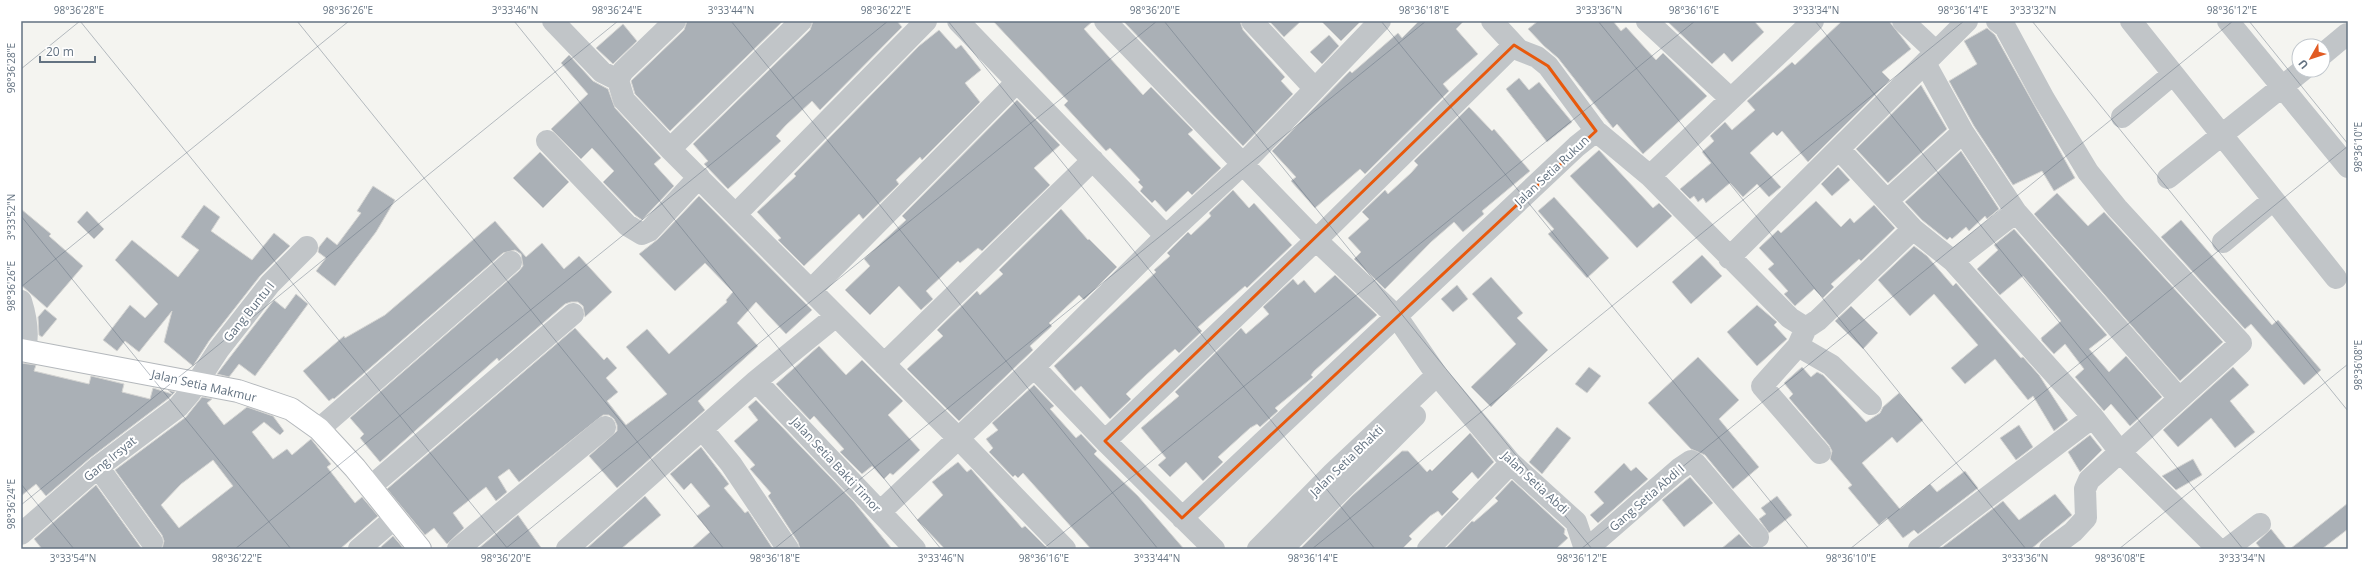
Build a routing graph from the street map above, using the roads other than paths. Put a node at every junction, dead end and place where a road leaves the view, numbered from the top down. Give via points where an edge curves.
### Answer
1 (553, 21) edge
2 (675, 21) edge
3 (801, 21) edge
4 (926, 21) edge
5 (958, 21) edge
6 (1106, 21) edge
7 (1252, 21) edge
8 (1380, 21) edge
9 (1492, 21) edge
10 (1647, 21) edge
11 (1903, 21) edge
12 (1967, 21) edge
13 (1997, 21) edge
14 (2131, 21) edge
15 (2228, 21) edge
16 (1804, 24) edge
17 (2344, 30) edge
18 (1514, 45) junction
19 (2331, 45) edge
20 (1930, 57) junction
21 (2173, 74) junction
22 (2293, 78) edge
23 (618, 80) junction
24 (1017, 82) junction
25 (2283, 86) junction
26 (1315, 89) junction
27 (1731, 99) junction
28 (2122, 117) dead end
29 (1596, 131) junction
30 (1963, 132) junction
31 (2222, 135) junction
32 (546, 141) dead end
33 (670, 149) junction
34 (1839, 149) junction
35 (1093, 160) junction
36 (1243, 164) junction
37 (2348, 167) edge
38 (1650, 176) junction
39 (699, 177) junction
40 (2168, 178) dead end
41 (1888, 200) junction
42 (2274, 200) junction
43 (2016, 212) junction
44 (737, 214) junction
45 (1913, 229) junction
46 (1166, 236) junction
47 (1316, 240) junction
48 (2223, 242) dead end
49 (307, 247) dead end
50 (1729, 258) junction
51 (1954, 261) junction
52 (511, 262) dead end
53 (2336, 278) dead end
54 (811, 290) junction
55 (21, 301) edge
56 (573, 314) dead end
57 (836, 316) junction
58 (1397, 317) junction
59 (1802, 336) junction
60 (23, 350) edge
61 (884, 364) junction
62 (1034, 367) junction
63 (1442, 380) junction
64 (756, 381) junction
65 (197, 382) junction
66 (2179, 398) junction
67 (1871, 404) dead end
68 (2093, 417) junction
69 (605, 427) dead end
70 (319, 429) junction
71 (703, 430) junction
72 (959, 439) junction
73 (1105, 441) junction
74 (1820, 453) dead end
75 (2121, 453) junction
76 (1511, 462) junction
77 (98, 468) junction
78 (1339, 480) junction
79 (370, 487) junction
80 (880, 512) junction
81 (395, 518) junction
82 (1182, 518) junction
83 (2260, 524) dead end
84 (21, 534) edge
85 (1758, 537) dead end
86 (152, 542) dead end
87 (359, 549) edge
88 (420, 549) edge
89 (458, 549) edge
90 (568, 549) edge
91 (788, 549) edge
92 (915, 549) edge
93 (1065, 549) edge
94 (1214, 549) edge
95 (1258, 549) edge
96 (1282, 549) edge
97 (1428, 549) edge
98 (1586, 549) edge
99 (1918, 549) edge
100 (2050, 549) edge
101 (2218, 549) edge
102 (2227, 549) edge

1 - 23 street via 602,72
2 - 23 street via 623,71
3 - 33 street
4 - 44 street
5 - 24 street
6 - 36 street, Jalan Setia Abdi
7 - 26 street
8 - 26 street
9 - 18 street, Jalan Setia Rukun
10 - 27 street
11 - 20 street
12 - 20 street
13 - 66 street via 2004,27 2088,172 2116,208 2248,342
14 - 21 street
15 - 25 street
16 - 27 street
17 - 19 street
18 - 29 street, Jalan Setia Rukun via 1548,66
18 - 47 street
20 - 30 street
20 - 34 street
21 - 28 street
21 - 31 street
22 - 25 street
23 - 33 street via 624,100
24 - 35 street
24 - 54 street
25 - 31 street
25 - 37 street
26 - 36 street
27 - 38 street
29 - 38 street
29 - 58 street, Jalan Setia Rukun via 1577,146
30 - 41 street
30 - 43 street
31 - 40 street
31 - 42 street
32 - 39 street via 626,225 642,234 650,231
33 - 39 street
34 - 41 street
34 - 50 street
35 - 46 street
35 - 61 street
36 - 46 street
36 - 47 street, Jalan Setia Abdi
38 - 50 street
39 - 44 street
41 - 45 street
42 - 48 street
42 - 53 street
43 - 51 street
43 - 66 street
44 - 54 street
45 - 51 street
45 - 59 street
46 - 62 street
47 - 58 street, Jalan Setia Abdi
47 - 73 street
49 - 65 street, Gang Buntu I via 270,284 219,349
50 - 59 street via 1790,318
51 - 68 street
52 - 70 street
54 - 57 street
55 - 60 street via 27,340
56 - 79 street
57 - 61 street
57 - 64 street
58 - 63 street, Jalan Setia Abdi
58 - 82 street, Jalan Setia Rukun
59 - 67 street
59 - 74 street via 1762,386
60 - 65 main road, Jalan Setia Makmur
61 - 72 street
62 - 72 street
62 - 73 street
63 - 76 street, Jalan Setia Abdi
63 - 78 street, Jalan Setia Bhakti
64 - 71 street
64 - 80 street, Jalan Setia Bakti Timor
65 - 70 main road, Jalan Setia Makmur via 238,391 291,409
65 - 77 street, Gang Irsyat via 178,407
66 - 75 street
68 - 75 street
68 - 99 street
69 - 89 street
70 - 79 main road, Jalan Setia Makmur
71 - 90 street
71 - 91 street via 731,464
72 - 80 street
72 - 93 street
73 - 82 street
75 - 100 street via 2089,480 2085,489 2086,518 2073,532
75 - 101 street
76 - 97 street
76 - 98 street, Jalan Setia Abdi via 1576,522
77 - 84 street, Gang Irsyat
77 - 86 street
78 - 95 street, Jalan Setia Bhakti
78 - 96 street, Jalan Setia Bhakti
79 - 81 main road, Jalan Setia Makmur
80 - 92 street, Jalan Setia Bakti Timor
81 - 87 street
81 - 88 main road, Jalan Setia Makmur
82 - 94 street
83 - 102 street
85 - 98 street, Gang Setia Abdi I via 1695,463 1688,462

